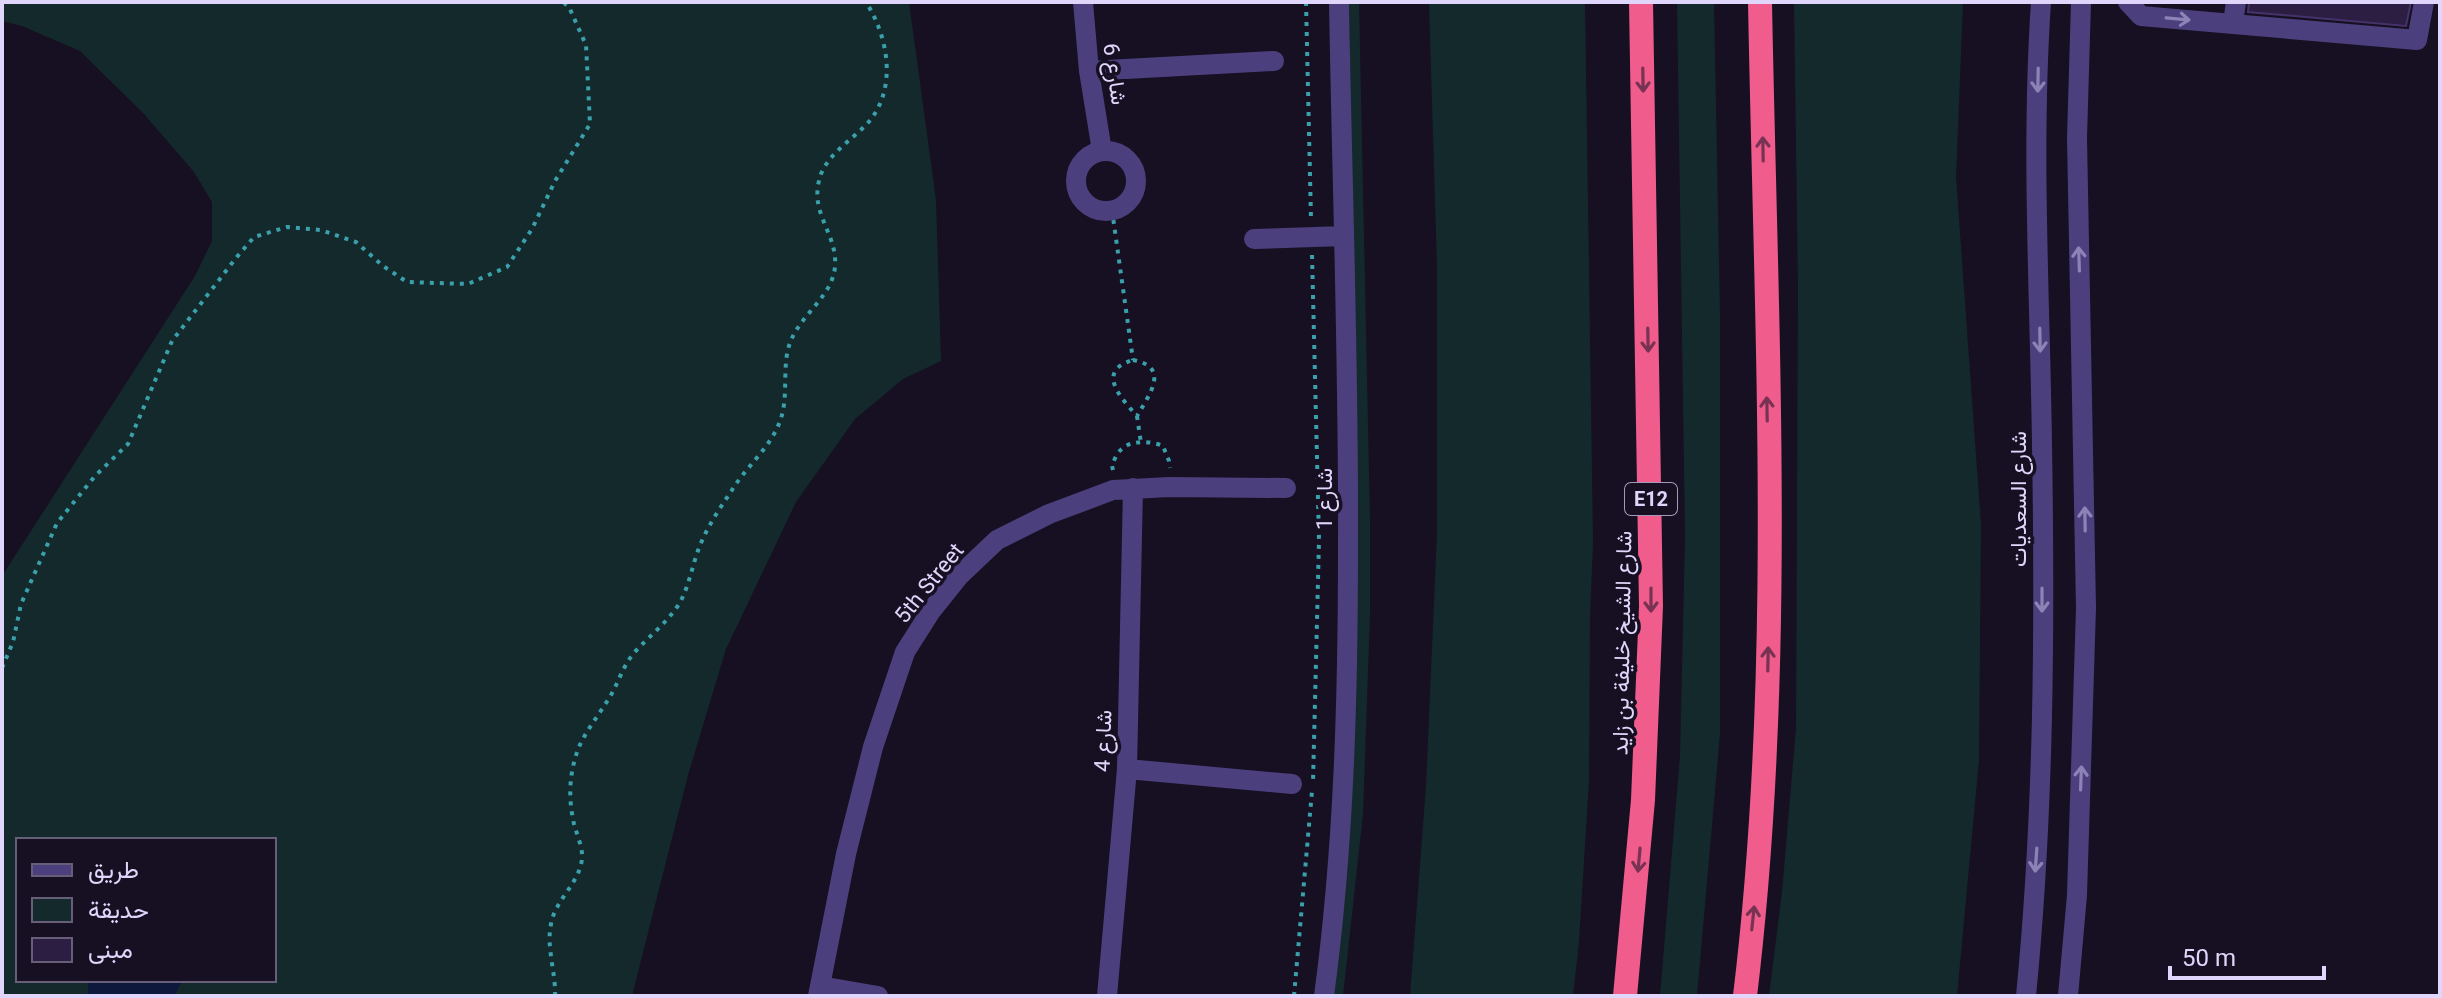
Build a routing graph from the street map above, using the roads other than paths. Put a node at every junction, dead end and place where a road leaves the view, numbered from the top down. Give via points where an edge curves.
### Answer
1 (1083, 2) edge
2 (1339, 2) edge
3 (1641, 2) edge
4 (1760, 2) edge
5 (2041, 2) edge
6 (2128, 2) edge
7 (2236, 2) edge
8 (2424, 2) edge
9 (2085, 6) edge
10 (2233, 23) junction
11 (1274, 61) dead end
12 (1089, 71) junction
13 (1102, 151) junction
14 (1344, 236) junction
15 (1254, 239) dead end
16 (1133, 488) junction
17 (1286, 488) dead end
18 (1127, 769) junction
19 (1292, 784) dead end
20 (819, 991) edge
21 (878, 996) edge
22 (1107, 996) edge
23 (1324, 996) edge
24 (1625, 996) edge
25 (1745, 996) edge
26 (2026, 996) edge
27 (2068, 996) edge

1 - 12 street, شارع 6
2 - 14 street, شارع 1
3 -> 24 highway, شارع الشيخ خليفة بن زايد / E12 via 1651,606 1643,800
25 -> 4 highway via 1761,823 1768,660
5 -> 26 street, شارع السعديات via 2037,201 2043,706
6 -> 10 street via 2141,16
7 - 10 street
8 - 10 street via 2417,40
27 -> 9 street via 2077,895 2086,608 2077,138
11 - 12 street
12 - 13 street, شارع 6
13 - 13 street via 1129,162 1136,181 1129,200 1112,210 1085,203 1076,186 1079,167
14 - 15 street
14 - 23 street, شارع 1 via 1345,768
16 - 17 street, 5th Street
16 - 18 street, شارع 4
16 - 20 street, 5th Street via 1113,490 1049,514 997,540 959,576 905,652 873,747
18 - 19 street
18 - 22 street, شارع 4
20 - 21 street

